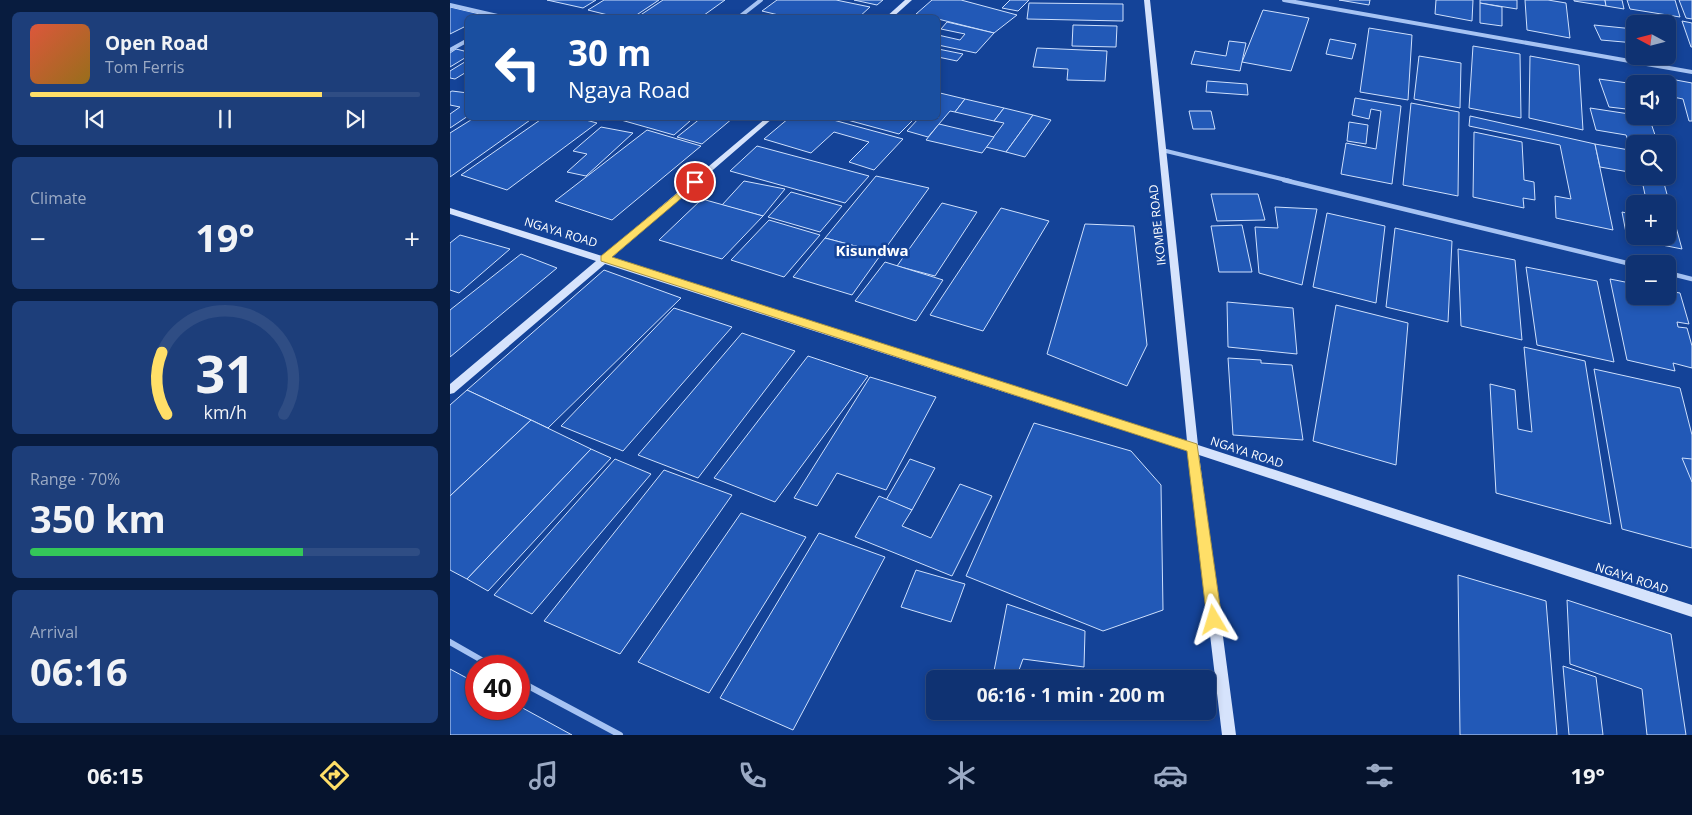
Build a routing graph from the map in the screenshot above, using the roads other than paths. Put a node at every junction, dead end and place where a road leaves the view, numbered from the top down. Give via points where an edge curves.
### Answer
1 (761, 0) edge
2 (909, 0) edge
3 (1147, 0) edge
4 (1284, 0) edge
5 (450, 5) edge
6 (493, 15) edge
7 (742, 15) edge
8 (892, 15) edge
9 (465, 42) edge
10 (450, 50) edge
11 (1692, 72) edge
12 (768, 120) edge
13 (1162, 150) junction
14 (450, 211) edge
15 (604, 258) junction
16 (1626, 263) edge
17 (1676, 275) edge
18 (1692, 279) edge
19 (450, 390) edge
20 (1193, 448) junction
21 (1692, 611) edge
22 (450, 642) edge
23 (473, 655) edge
24 (530, 687) edge
25 (620, 735) edge
26 (1229, 735) edge

1 - 7 street
2 - 8 street
3 - 13 street, IKOMBE ROAD
4 - 11 street
5 - 6 street
9 - 10 street
12 - 15 street
13 - 16 street
13 - 20 street, IKOMBE ROAD
14 - 15 street, NGAYA ROAD
15 - 19 street
15 - 20 street, NGAYA ROAD
17 - 18 street
20 - 21 street, NGAYA ROAD
20 - 26 street, IKOMBE ROAD
22 - 23 street
24 - 25 street

